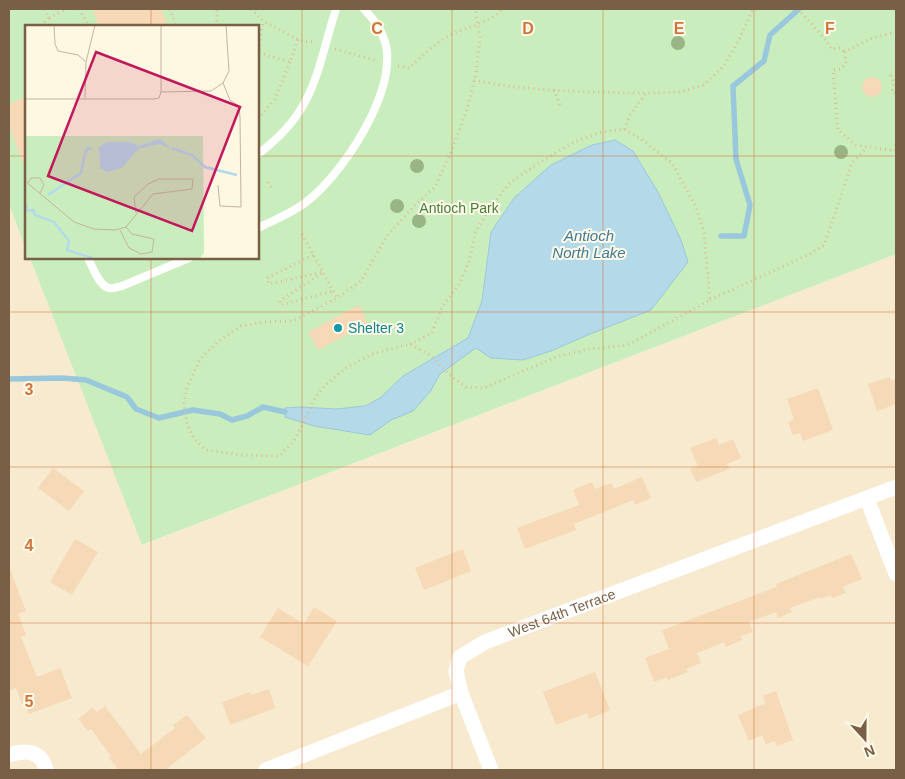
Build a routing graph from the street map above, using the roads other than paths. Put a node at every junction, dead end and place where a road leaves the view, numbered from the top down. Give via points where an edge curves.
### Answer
1 (336, 9) edge
2 (364, 9) edge
3 (259, 153) edge
4 (259, 228) edge
5 (89, 259) edge
6 (187, 259) edge
7 (896, 487) edge
8 (867, 499) junction
9 (896, 574) edge
10 (461, 693) junction
11 (9, 755) edge
12 (46, 770) edge
13 (266, 770) edge
14 (492, 770) edge

1 - 3 lane via 316,81 305,105 277,139
2 - 4 lane via 380,29 387,51 385,78 370,118 341,168 307,202 290,214
5 - 6 lane via 100,280 111,288
7 - 8 street, West 64th Terrace
8 - 9 street
8 - 10 street, West 64th Terrace via 485,642 460,657 456,671
10 - 13 street
10 - 14 street, West 64th Terrace
11 - 12 street via 20,751 37,754

